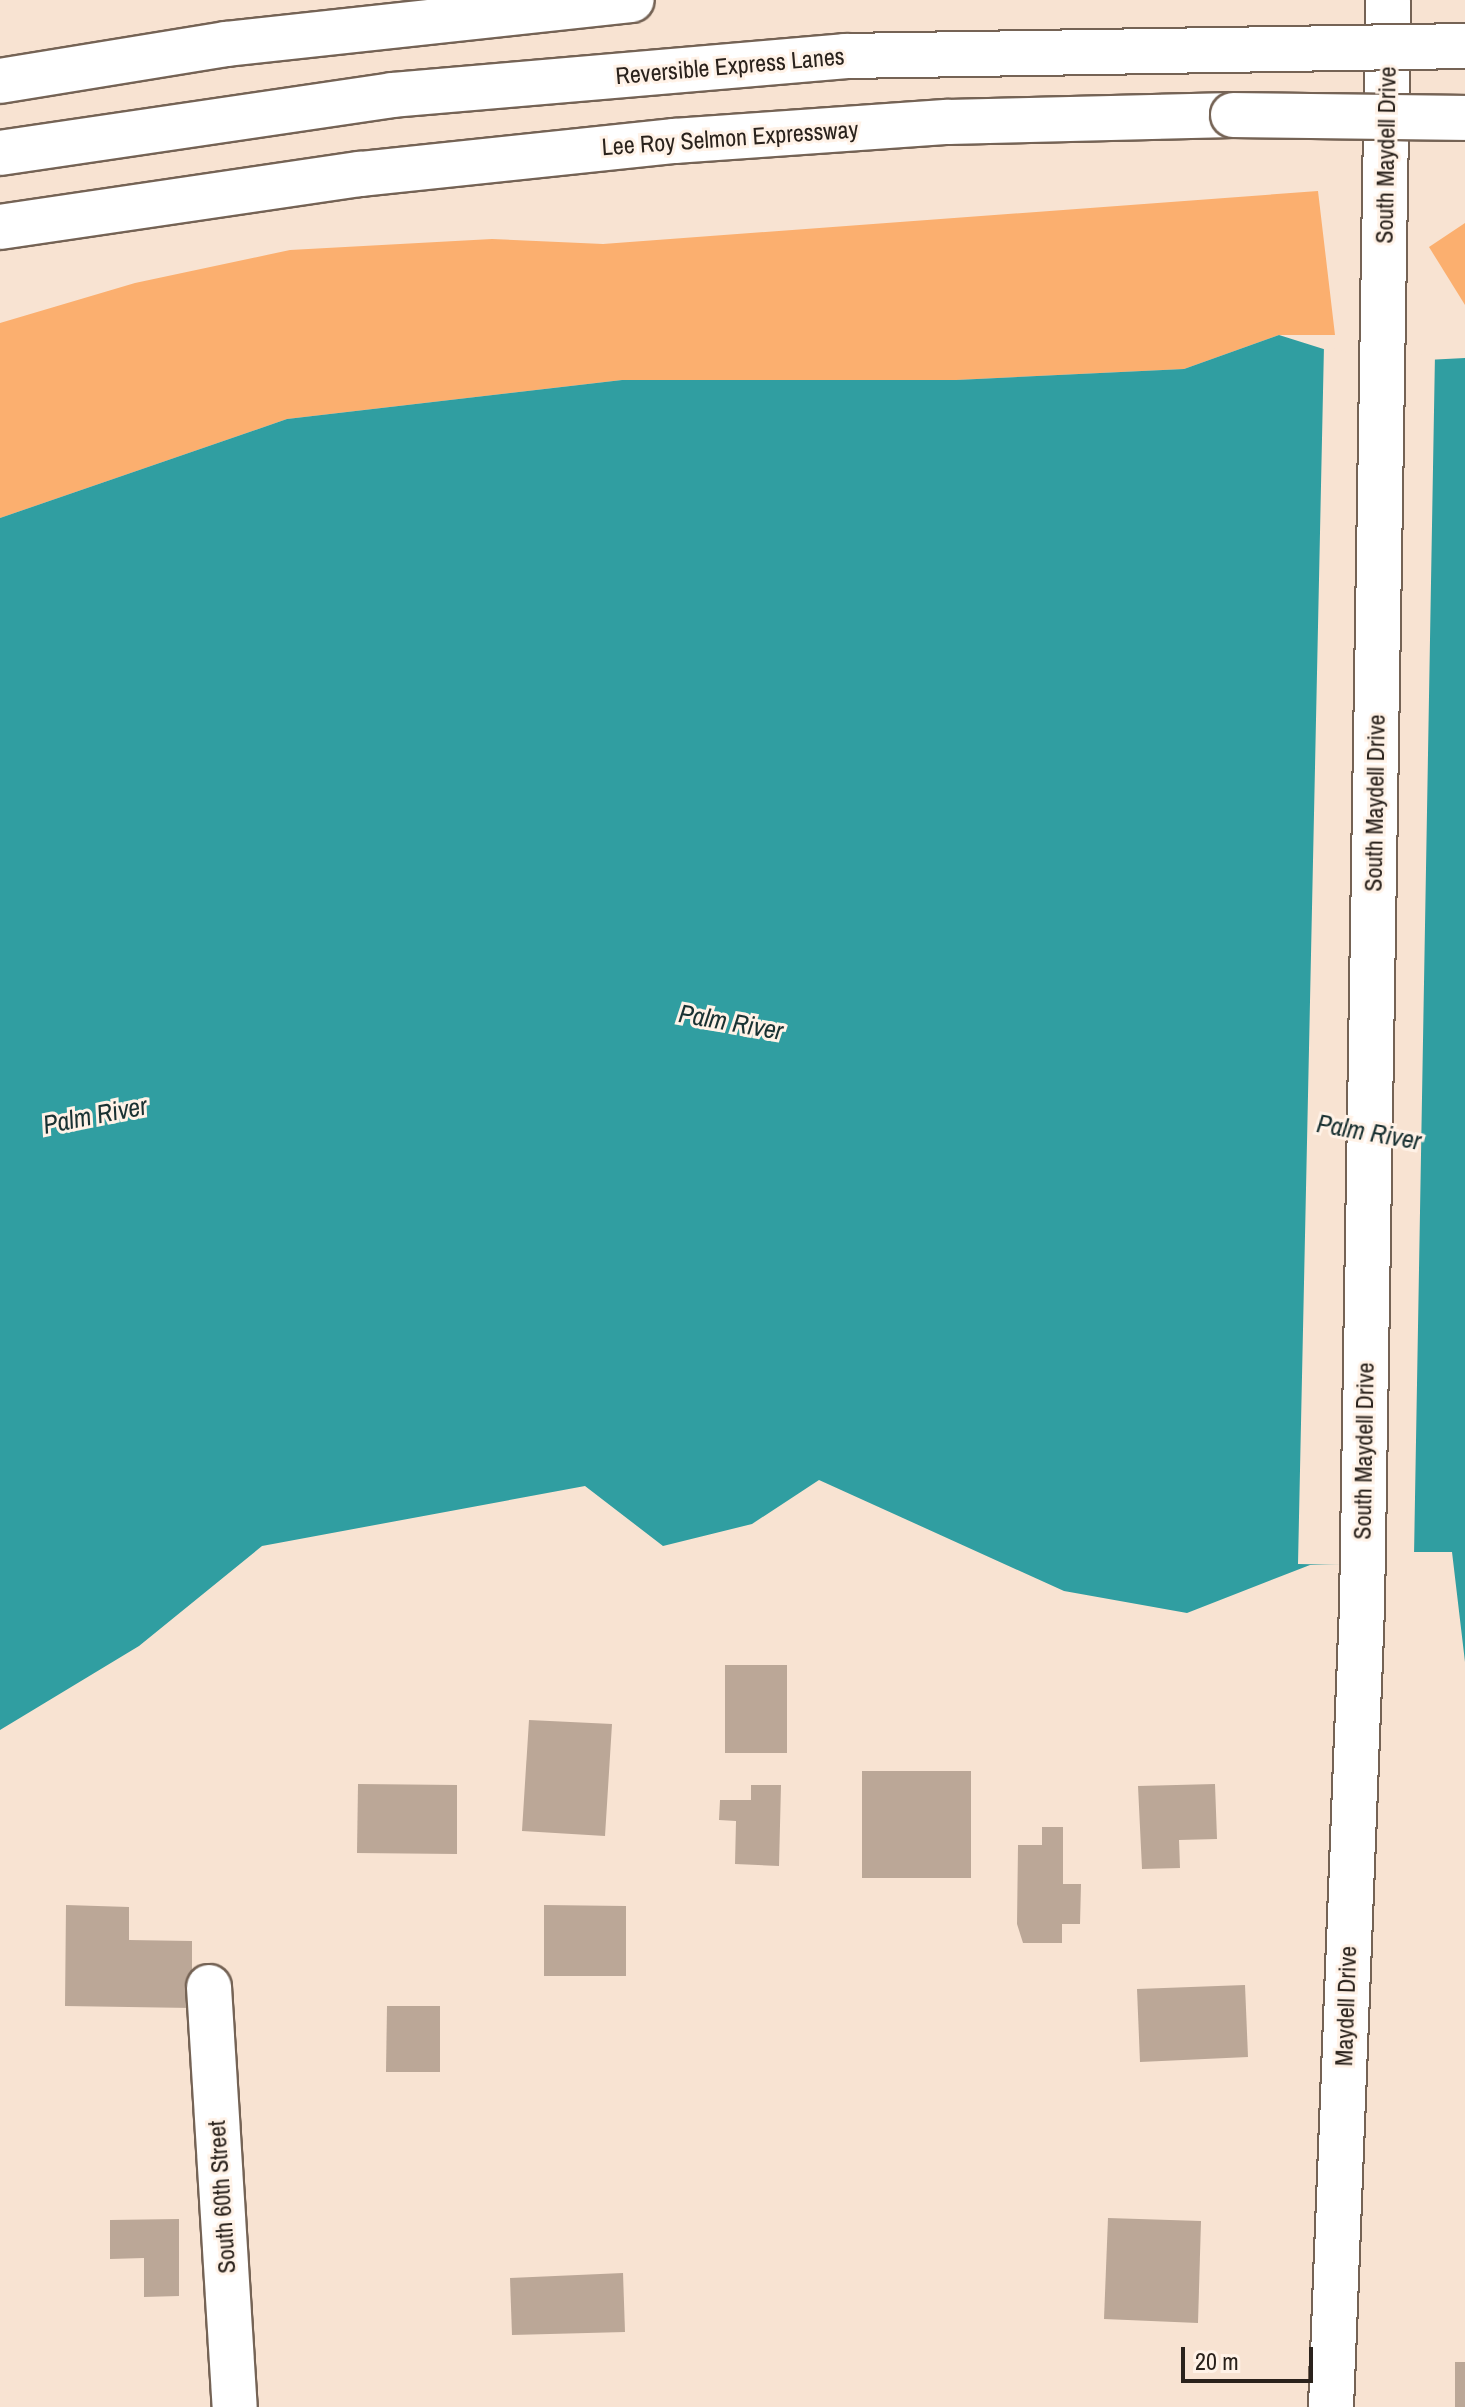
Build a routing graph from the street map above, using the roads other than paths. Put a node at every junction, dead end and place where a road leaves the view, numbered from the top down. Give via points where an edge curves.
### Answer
1 (632, 0) edge
2 (1388, 0) edge
3 (1465, 46) edge
4 (0, 81) edge
5 (1465, 118) edge
6 (0, 153) edge
7 (0, 227) edge
8 (1362, 1606) joint
9 (209, 1987) dead end
10 (235, 2407) edge
11 (1331, 2407) edge

1 - 4 main road via 242,42
2 - 8 main road, South Maydell Drive
3 - 6 main road, Reversible Express Lanes, bridge via 1020,48 830,57 392,95
5 - 7 main road, Lee Roy Selmon Expressway, bridge via 1233,115 948,122 674,141 360,174
8 - 11 main road, Maydell Drive
9 - 10 main road, South 60th Street

